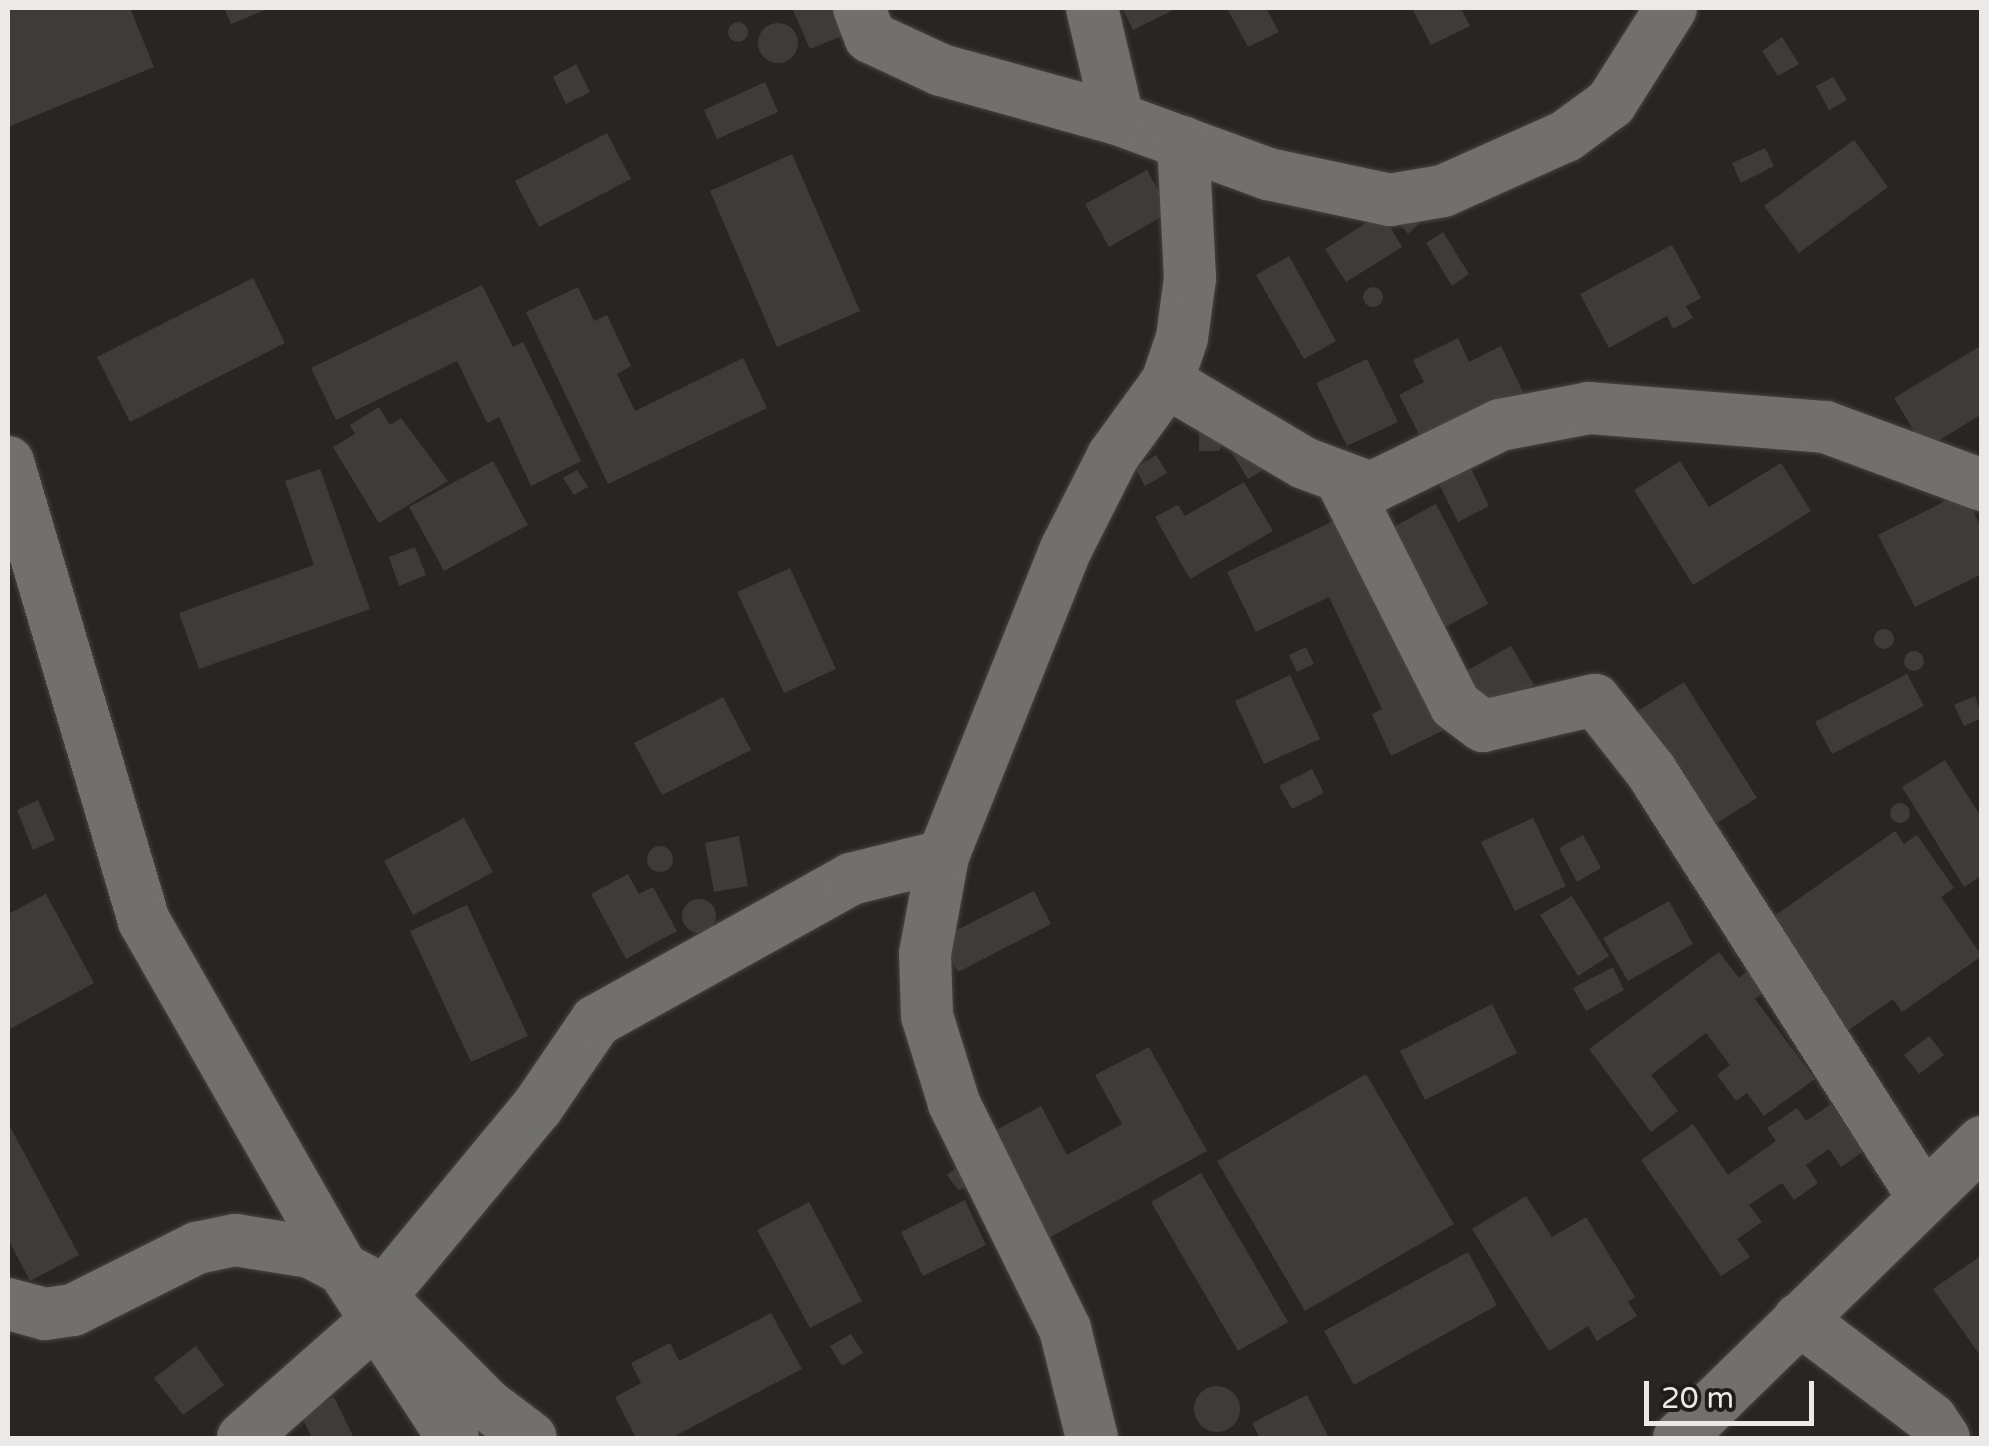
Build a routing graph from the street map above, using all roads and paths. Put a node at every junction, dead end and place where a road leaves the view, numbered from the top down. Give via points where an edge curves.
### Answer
1 (858, 8) edge
2 (1092, 8) edge
3 (1670, 8) edge
4 (1118, 119) junction
5 (1182, 142) junction
6 (1167, 382) junction
7 (8, 462) edge
8 (1340, 477) junction
9 (1982, 485) edge
10 (943, 856) junction
11 (1982, 1142) edge
12 (1922, 1195) junction
13 (366, 1294) junction
14 (8, 1304) edge
15 (1799, 1319) junction
16 (243, 1438) edge
17 (453, 1438) edge
18 (531, 1438) edge
19 (1092, 1438) edge
20 (1680, 1438) edge
21 (1944, 1438) edge

1 - 4 street via 870,38 941,70
2 - 4 street
3 - 5 street via 1611,103 1519,162 1444,191 1390,200 1344,194
4 - 5 street
5 - 6 street via 1190,278 1182,338
6 - 8 street via 1304,464
6 - 10 street via 1113,456 1066,549
7 - 13 street via 144,921
8 - 9 street via 1370,488 1500,425 1589,408 1825,426
8 - 12 street via 1455,705 1483,726 1595,700 1651,771
10 - 13 street via 851,879 596,1021 538,1106
10 - 19 street via 926,954 927,1016 954,1103 1065,1329
11 - 12 street
12 - 15 street
13 - 14 street via 310,1252 235,1240 197,1248 73,1310 44,1314
13 - 16 street
13 - 17 street
13 - 18 street
15 - 20 street
15 - 21 street via 1931,1419

